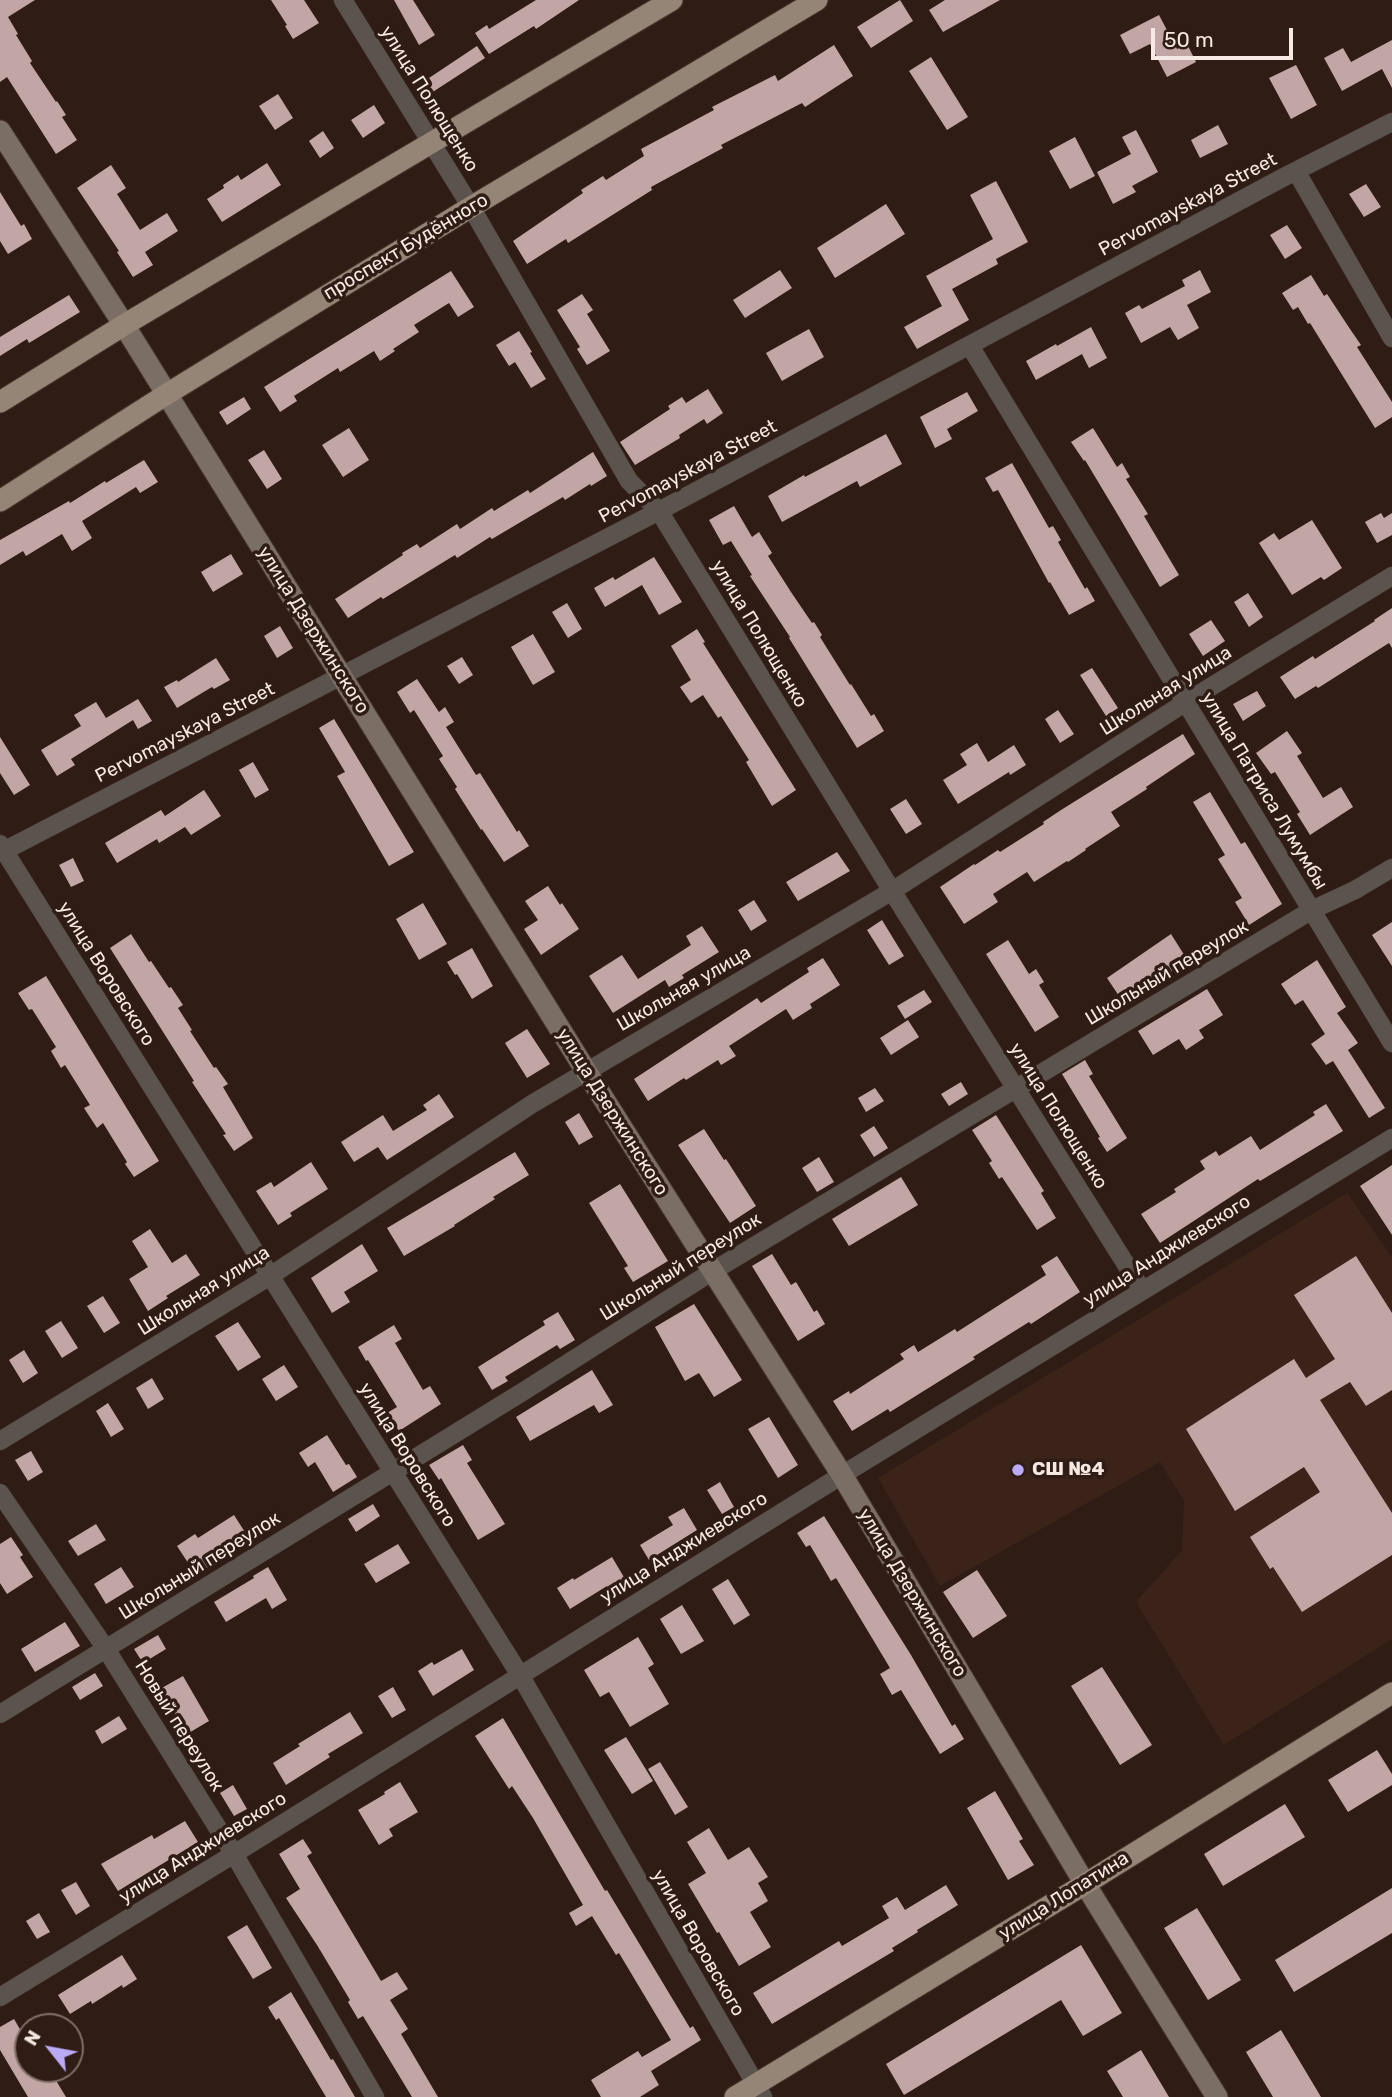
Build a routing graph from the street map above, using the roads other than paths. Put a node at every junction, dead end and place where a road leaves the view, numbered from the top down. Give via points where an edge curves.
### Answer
1 (343, 0) edge
2 (672, 0) edge
3 (807, 3) edge
4 (1392, 122) edge
5 (0, 131) edge
6 (431, 144) junction
7 (1296, 171) junction
8 (471, 207) junction
9 (124, 325) junction
10 (1392, 338) edge
11 (970, 346) junction
12 (167, 394) junction
13 (0, 402) edge
14 (0, 501) edge
15 (659, 511) junction
16 (1392, 576) edge
17 (341, 676) junction
18 (1186, 702) junction
19 (1, 849) edge
20 (1392, 868) edge
21 (892, 891) junction
22 (1312, 910) junction
23 (1392, 1043) edge
24 (586, 1070) junction
25 (1016, 1089) junction
26 (1392, 1138) edge
27 (713, 1271) junction
28 (270, 1276) junction
29 (1142, 1290) junction
30 (0, 1441) edge
31 (392, 1471) junction
32 (842, 1475) junction
33 (0, 1493) edge
34 (106, 1650) junction
35 (520, 1675) junction
36 (1391, 1696) edge
37 (0, 1714) edge
38 (234, 1854) junction
39 (1085, 1884) junction
40 (0, 1997) edge
41 (759, 2091) edge
42 (374, 2097) edge
43 (735, 2097) edge
44 (1217, 2097) edge

1 - 6 street, улица Полющенко
2 - 6 main road
3 - 8 main road, проспект Будённого
4 - 7 street, Pervomayskaya Street
5 - 9 street, улица Дзержинского
6 - 8 street, улица Полющенко
6 - 9 main road
7 - 10 street
7 - 11 street, Pervomayskaya Street
8 - 12 main road, проспект Будённого
8 - 15 street, улица Полющенко via 629,481
9 - 12 street, улица Дзержинского
9 - 13 main road
11 - 15 street, Pervomayskaya Street
11 - 18 street, улица Патриса Лумумбы
12 - 14 main road, проспект Будённого
12 - 17 street, улица Дзержинского
15 - 17 street, Pervomayskaya Street
15 - 21 street, улица Полющенко
16 - 18 street, Школьная улица
17 - 19 street, Pervomayskaya Street
17 - 24 street, улица Дзержинского
18 - 21 street, Школьная улица
18 - 22 street, улица Патриса Лумумбы
19 - 28 street, улица Воровского
20 - 22 street, Школьный переулок
21 - 24 street, Школьная улица
21 - 25 street, улица Полющенко
22 - 23 street, улица Патриса Лумумбы
22 - 25 street, Школьный переулок
24 - 27 street, улица Дзержинского
24 - 28 street, Школьная улица
25 - 27 street, Школьный переулок
25 - 29 street, улица Полющенко
26 - 29 street, улица Анджиевского
27 - 31 street, Школьный переулок
27 - 32 street, улица Дзержинского
28 - 30 street, Школьная улица
28 - 31 street, улица Воровского
29 - 32 street, улица Анджиевского
31 - 34 street, Школьный переулок
31 - 35 street, улица Воровского
32 - 35 street, улица Анджиевского
32 - 39 street, улица Дзержинского
33 - 34 street, Новый переулок
34 - 37 street, Школьный переулок
34 - 38 street, Новый переулок
35 - 38 street, улица Анджиевского
35 - 41 street, улица Воровского
36 - 39 main road, улица Лопатина
38 - 40 street, улица Анджиевского
38 - 42 street, Новый переулок
39 - 41 main road, улица Лопатина
39 - 44 street, улица Дзержинского
41 - 43 main road, улица Лопатина

